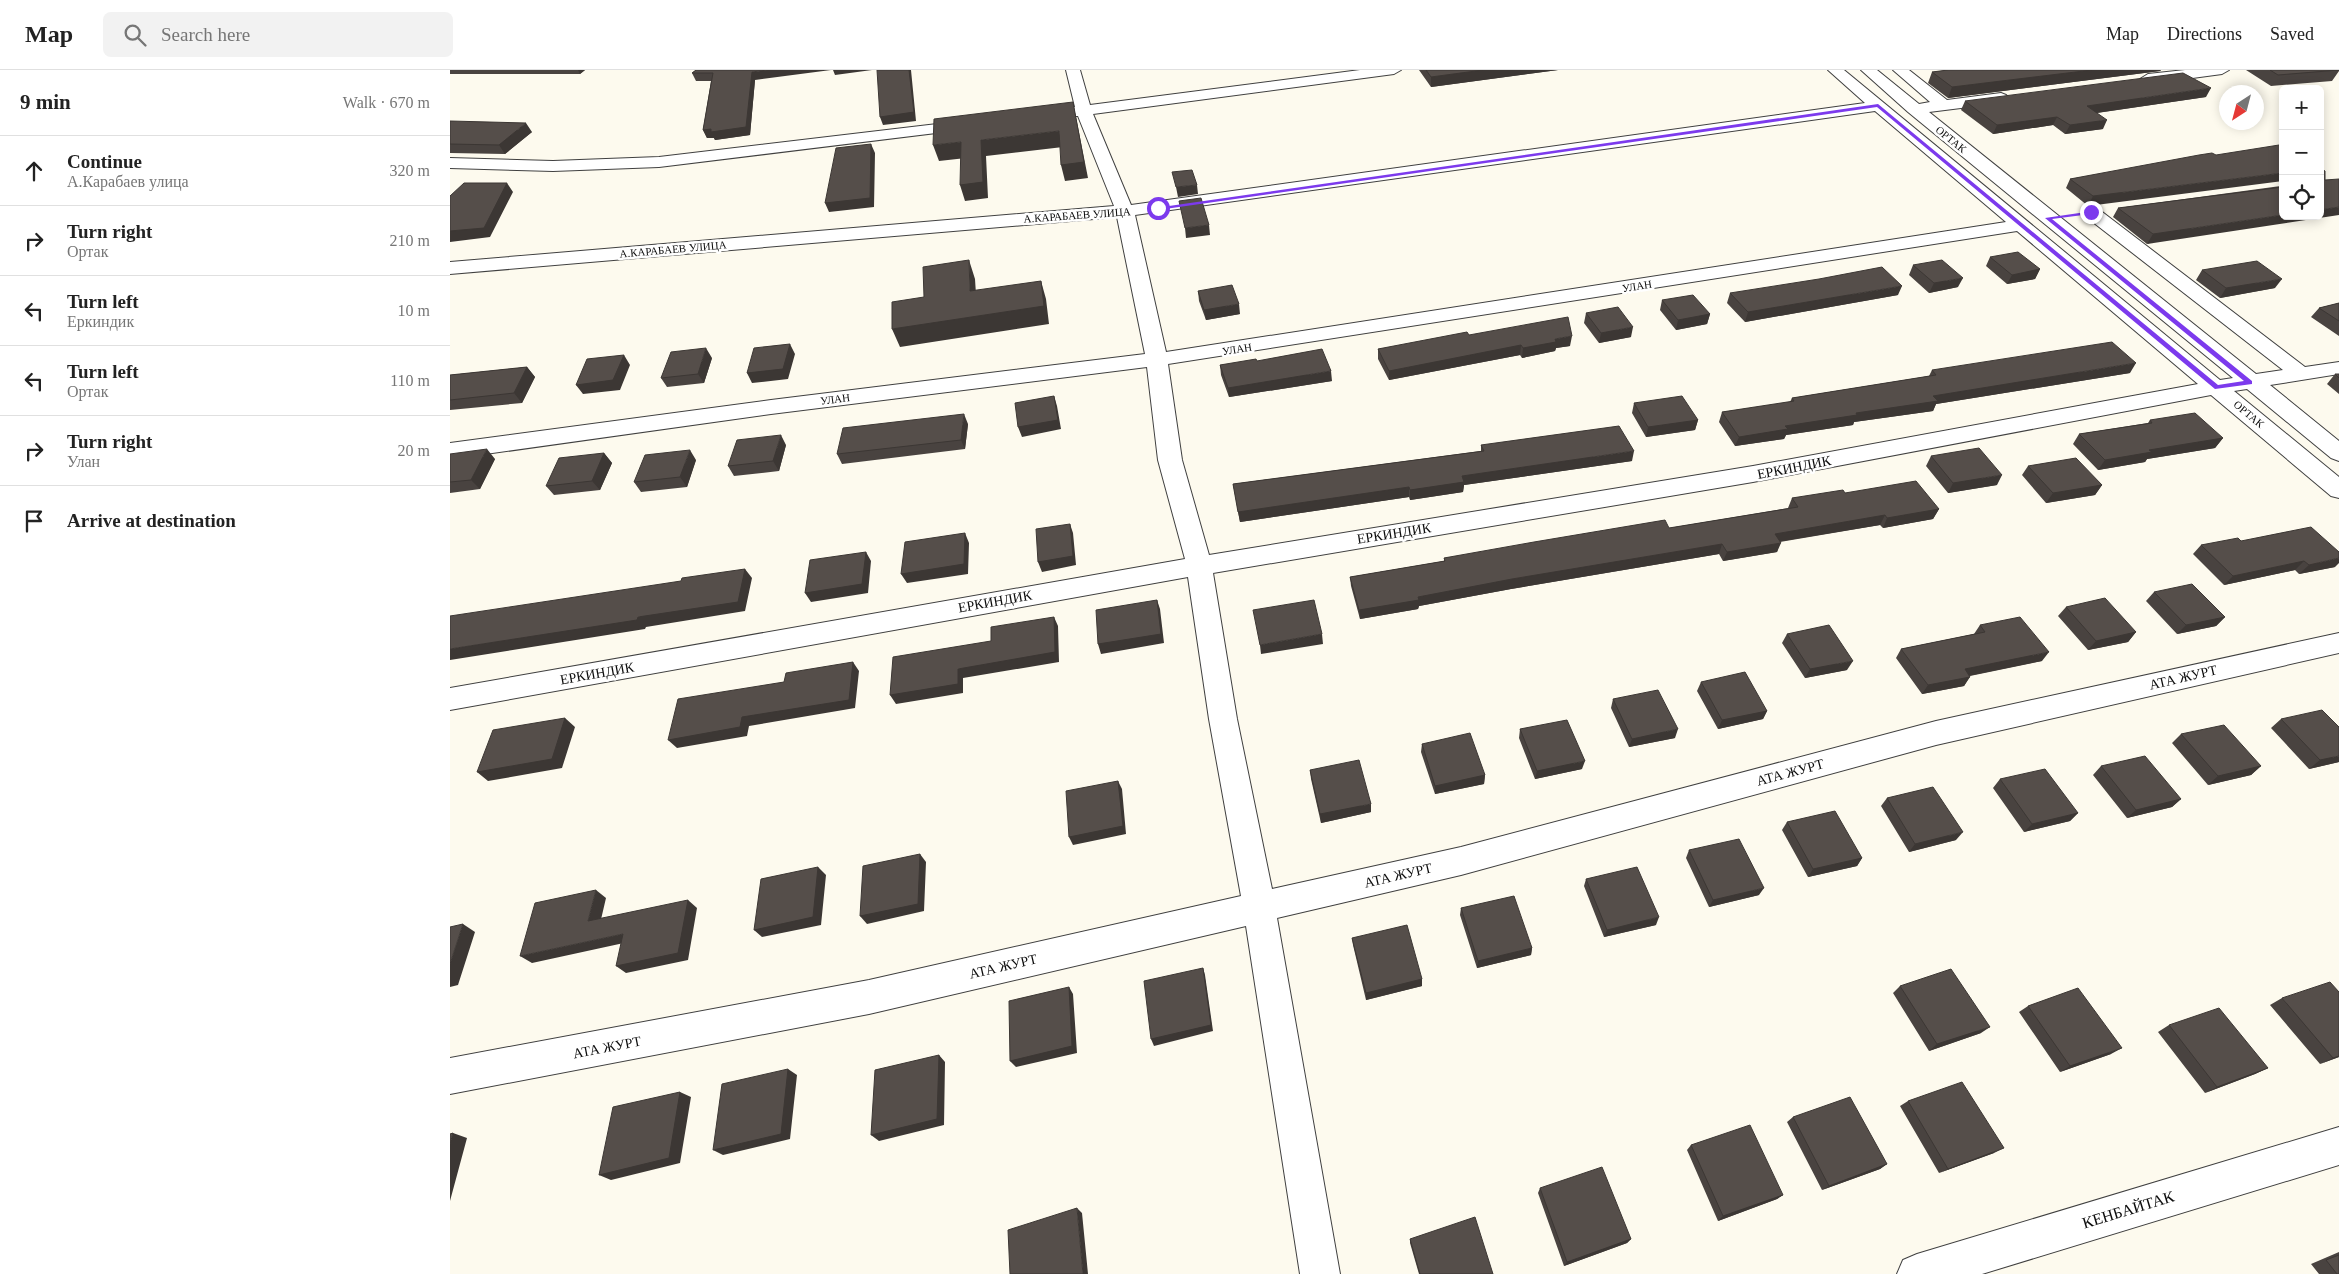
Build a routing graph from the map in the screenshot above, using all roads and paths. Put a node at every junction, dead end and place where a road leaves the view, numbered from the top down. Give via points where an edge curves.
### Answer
1 (1073, 70) edge
2 (1394, 70) edge
3 (1835, 70) edge
4 (1868, 70) edge
5 (1900, 70) edge
6 (2222, 70) edge
7 (2136, 81) edge
8 (2021, 95) edge
9 (1943, 105) junction
10 (1878, 106) junction
11 (1914, 108) junction
12 (1084, 111) junction
13 (1056, 114) edge
14 (988, 123) edge
15 (450, 163) edge
16 (2110, 210) dead end
17 (1125, 212) junction
18 (2091, 212) junction
19 (2048, 218) junction
20 (2020, 225) junction
21 (450, 268) edge
22 (1157, 359) junction
23 (2339, 368) edge
24 (2300, 374) junction
25 (2250, 382) junction
26 (2217, 387) junction
27 (450, 450) edge
28 (2339, 453) edge
29 (2339, 490) edge
30 (1199, 566) junction
31 (2339, 643) edge
32 (450, 699) edge
33 (1259, 907) junction
34 (450, 1076) edge
35 (2339, 1146) edge
36 (1320, 1274) edge
37 (1917, 1274) edge

1 - 12 street
2 - 12 street
3 - 10 street, ОРТАК
4 - 11 street, ОРТАК
5 - 9 street
6 - 7 street
8 - 9 street
9 - 11 street
10 - 17 street, А.КАРАБАЕВ УЛИЦА
10 - 20 street, ОРТАК
11 - 19 street, ОРТАК
12 - 13 street
12 - 17 street
14 - 15 street via 659,162 552,166
16 - 18 street
17 - 21 street, А.КАРАБАЕВ УЛИЦА
17 - 22 street
18 - 19 street
18 - 24 street
19 - 25 street, ОРТАК
20 - 22 street, УЛАН
20 - 26 street, ОРТАК
22 - 27 street, УЛАН
22 - 30 street via 1170,460
23 - 24 street, ЕРКИНДИК
24 - 25 street, ЕРКИНДИК
25 - 26 street, ЕРКИНДИК
25 - 28 street, ОРТАК
26 - 29 street, ОРТАК
26 - 30 street, ЕРКИНДИК via 1753,474
30 - 32 street, ЕРКИНДИК
30 - 33 street via 1223,719
31 - 33 street, АТА ЖУРТ via 1936,733 1461,861
33 - 34 street, АТА ЖУРТ via 869,997
33 - 36 street
35 - 37 street, КЕНБАЙТАК

